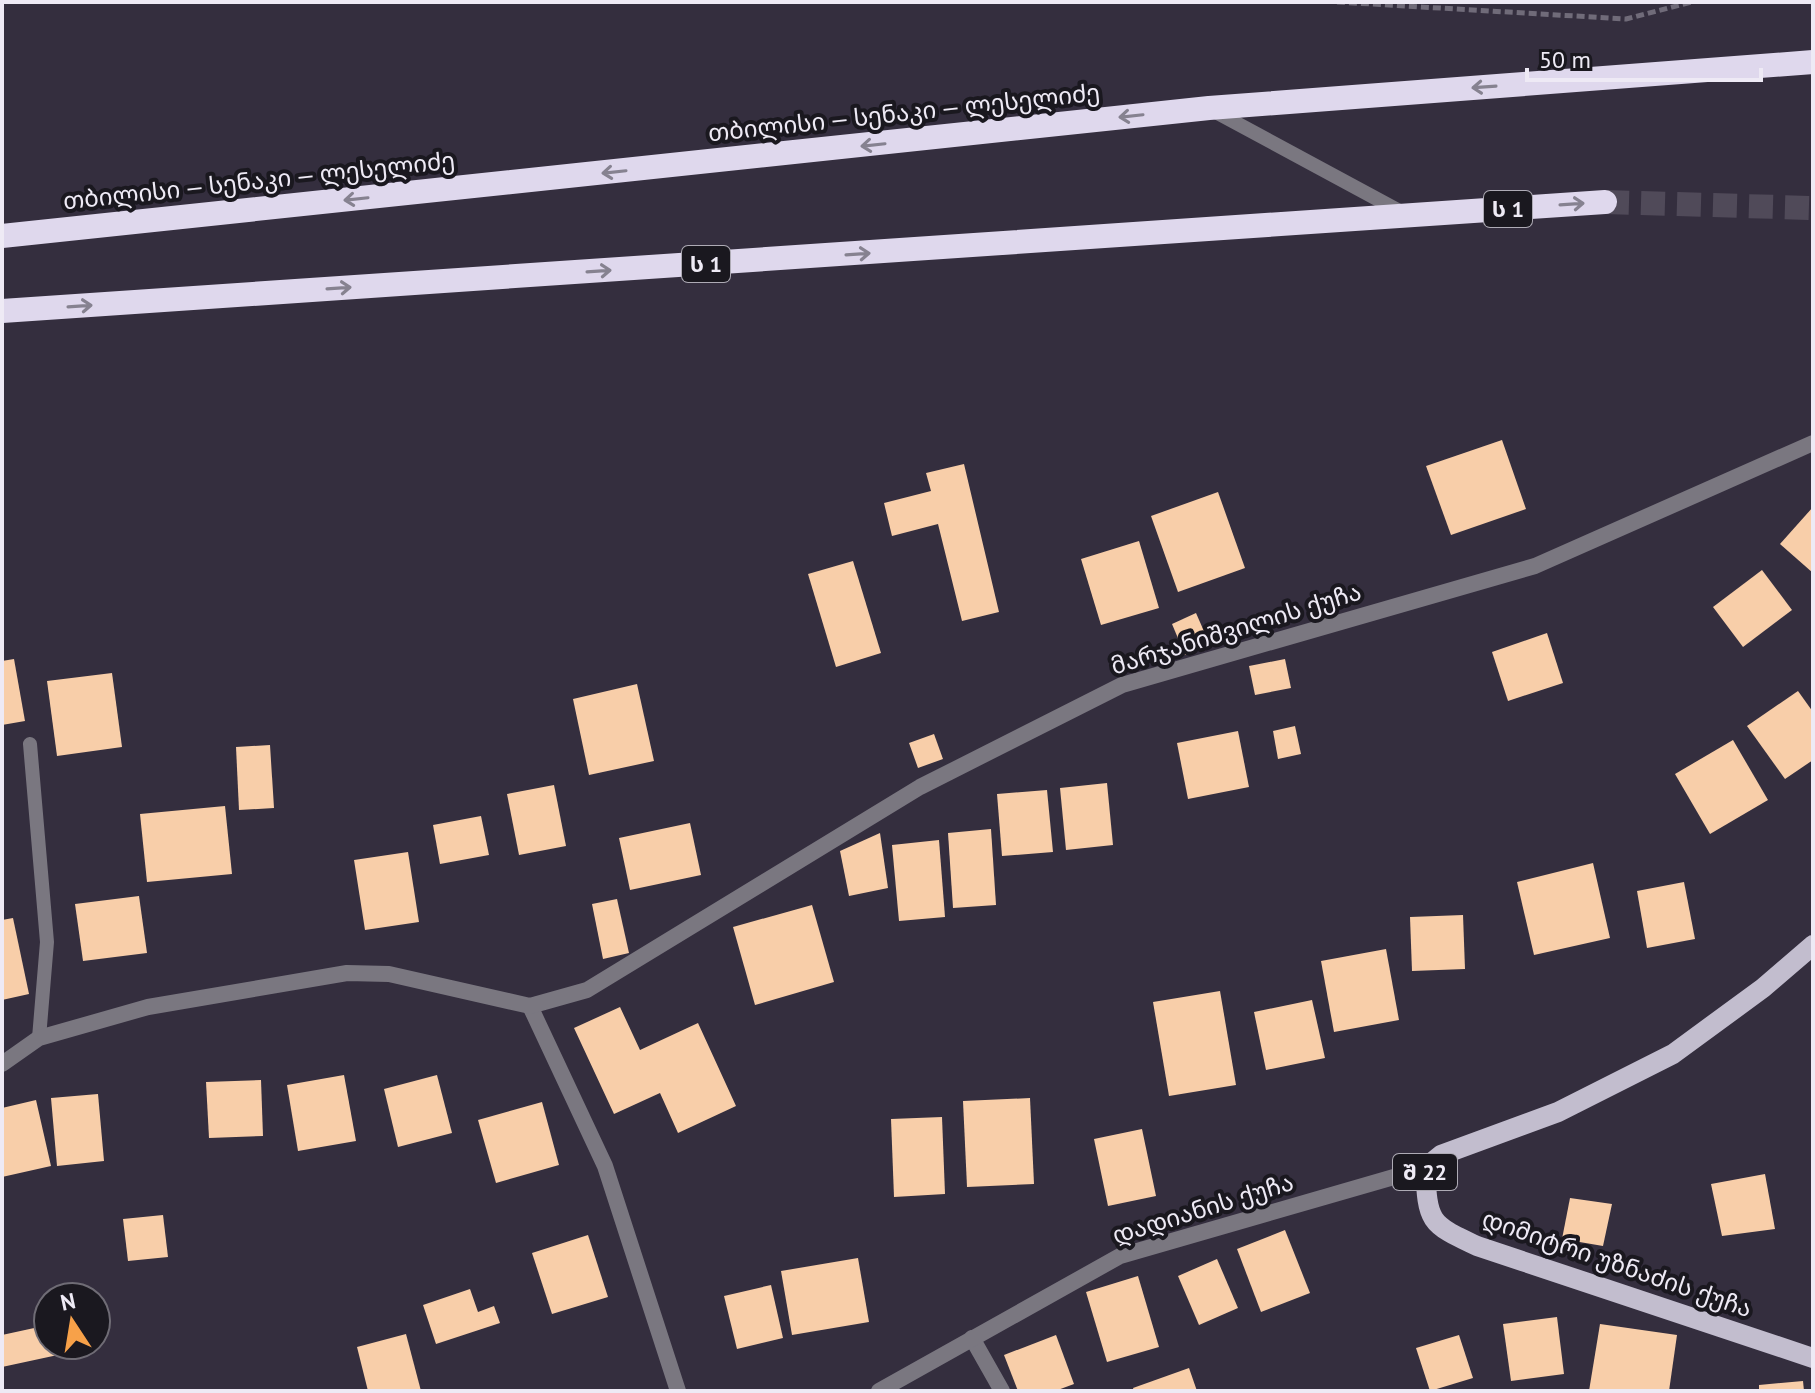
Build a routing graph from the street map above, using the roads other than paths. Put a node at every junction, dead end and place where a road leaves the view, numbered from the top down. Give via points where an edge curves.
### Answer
1 (1813, 62) edge
2 (1209, 108) junction
3 (1605, 202) tunnel mouth
4 (1411, 217) junction
5 (2, 236) edge
6 (2, 311) edge
7 (1813, 443) edge
8 (30, 744) dead end
9 (1813, 945) edge
10 (530, 1006) junction
11 (39, 1038) junction
12 (2, 1064) edge
13 (1425, 1168) junction
14 (972, 1338) junction
15 (1813, 1358) edge
16 (678, 1391) edge
17 (879, 1391) edge
18 (1002, 1391) edge

1 -> 2 highway, თბილისი — სენაკი — ლესელიძე
2 - 4 lane
2 -> 5 highway, თბილისი — სენაკი — ლესელიძე
4 -> 3 highway, ს 1
6 -> 4 highway, ს 1
7 - 10 street, მარჯანიშვილის ქუჩა via 1535,566 1122,685 920,787 587,990
8 - 11 lane via 47,942
9 - 13 main road, შ 22 via 1673,1054 1558,1112 1441,1155
10 - 11 street, მარჯანიშვილის ქუჩა via 389,974 347,973 148,1007
10 - 16 street via 605,1166
11 - 12 street, მარჯანიშვილის ქუჩა
13 - 14 street, დადიანის ქუჩა via 1120,1256
13 - 15 main road, დიმიტრი უზნაძის ქუჩა / შ 22 via 1428,1211 1443,1230 1477,1246
14 - 17 street, დადიანის ქუჩა
14 - 18 street

